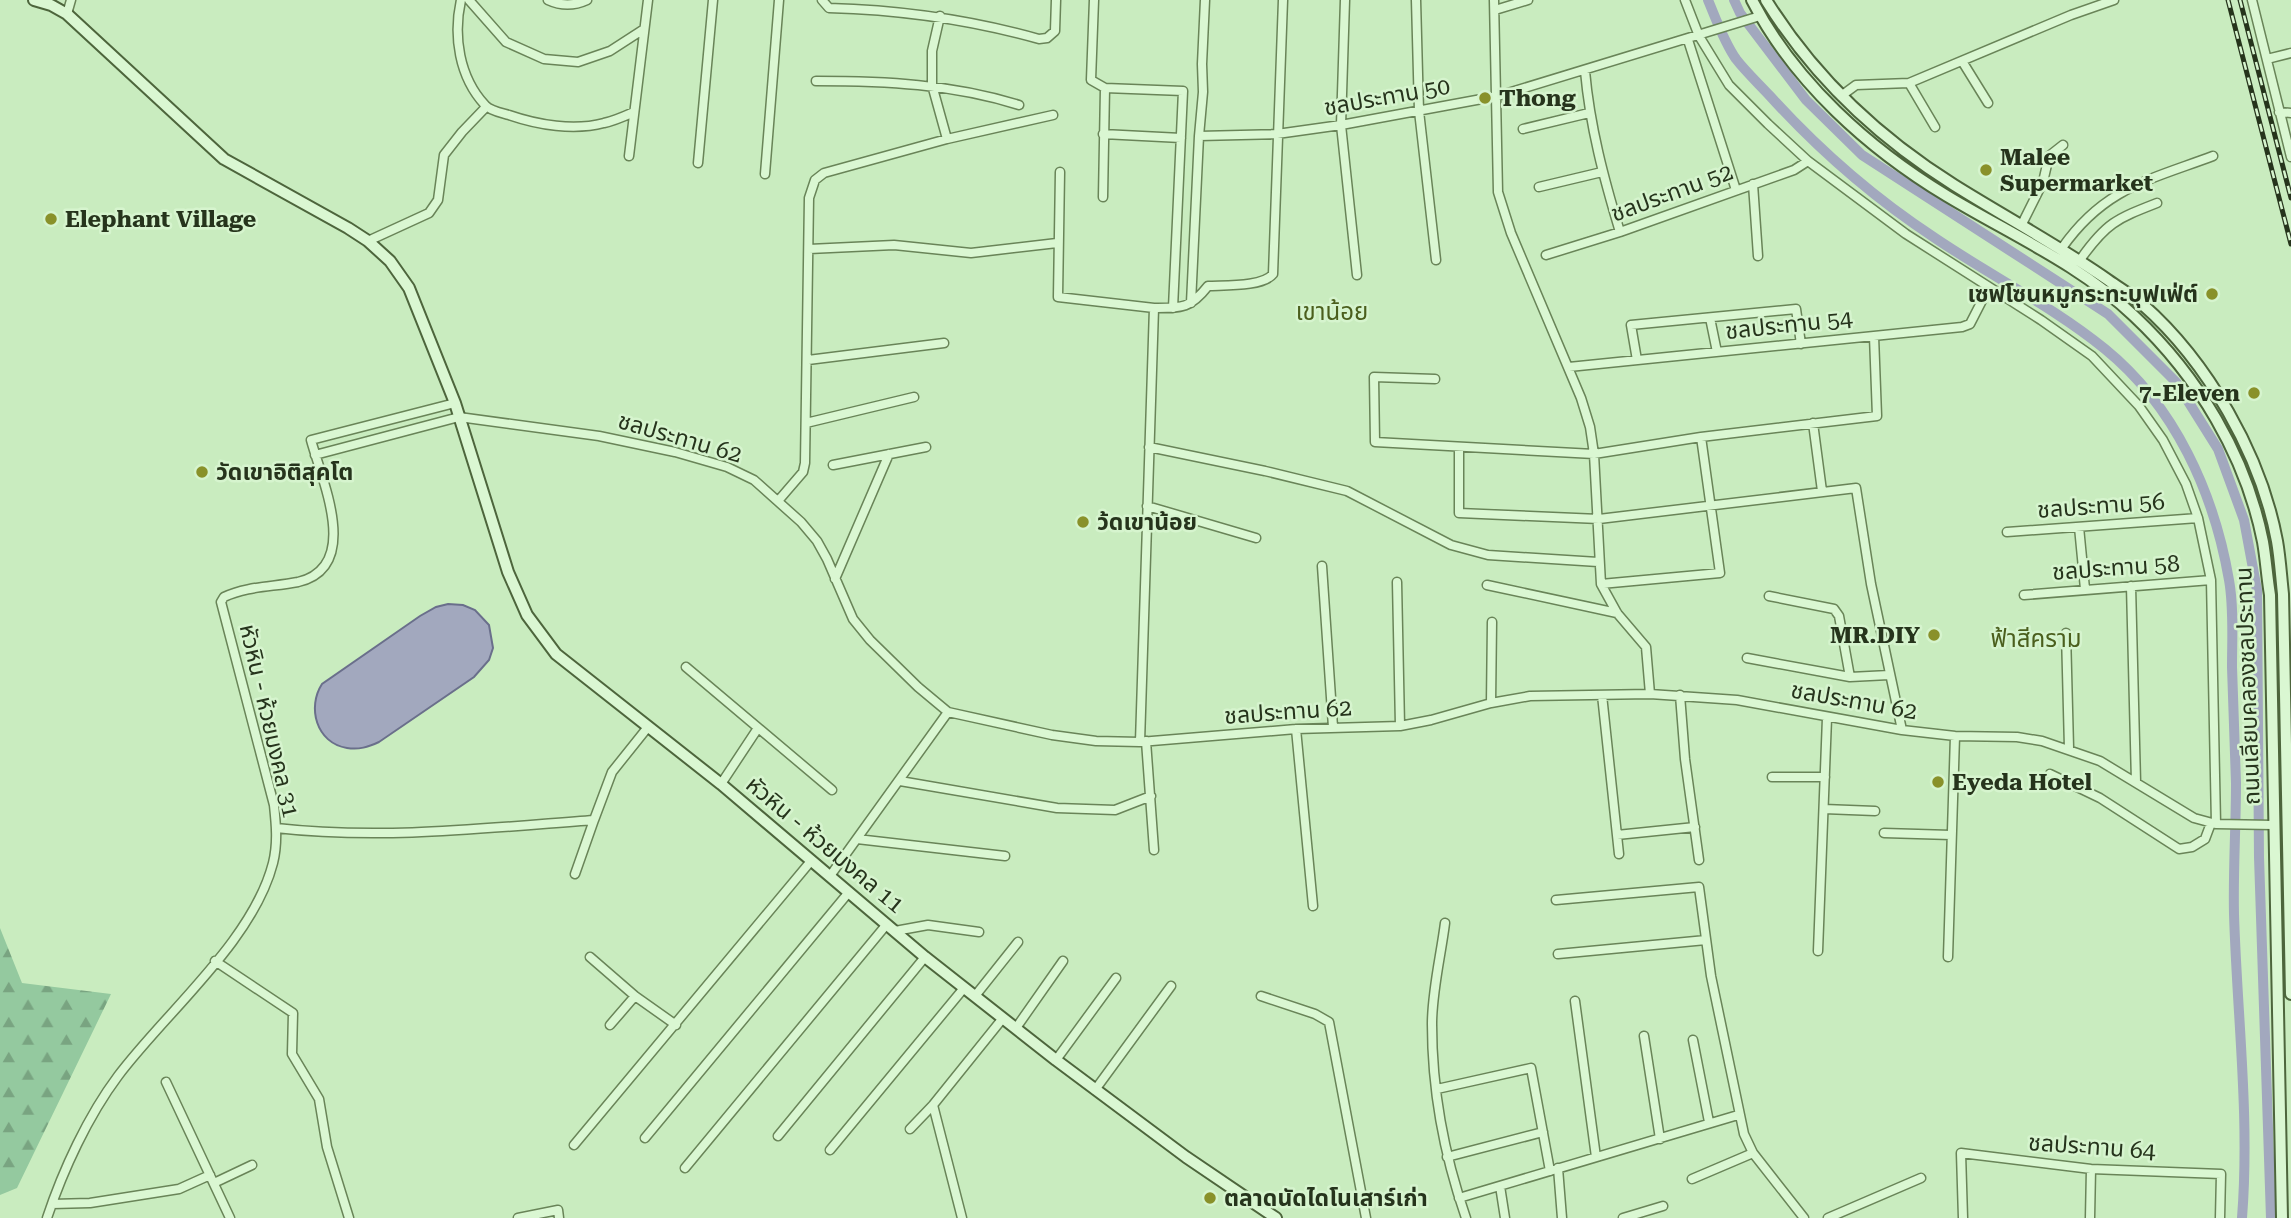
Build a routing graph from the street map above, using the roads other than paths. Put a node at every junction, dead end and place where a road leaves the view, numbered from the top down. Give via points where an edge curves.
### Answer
1 (34, 0) edge
2 (71, 0) edge
3 (461, 0) edge
4 (469, 0) edge
5 (548, 0) edge
6 (587, 0) edge
7 (648, 0) edge
8 (713, 0) edge
9 (779, 0) edge
10 (822, 0) edge
11 (1056, 0) edge
12 (1094, 0) edge
13 (1205, 0) edge
14 (1283, 0) edge
15 (1345, 0) edge
16 (1416, 0) edge
17 (1494, 0) edge
18 (1528, 0) edge
19 (1685, 0) edge
20 (1752, 0) edge
21 (2114, 0) edge
22 (2252, 0) edge
23 (1769, 1) edge
24 (52, 2) edge
25 (1495, 10) junction
26 (66, 14) junction
27 (940, 16) junction
28 (1760, 16) junction
29 (644, 29) junction
30 (1699, 36) junction
31 (1688, 40) junction
32 (2291, 53) edge
33 (2267, 59) junction
34 (1962, 61) junction
35 (1585, 71) junction
36 (816, 81) dead end
37 (1909, 83) junction
38 (932, 85) junction
39 (1105, 88) junction
40 (1498, 96) junction
41 (1841, 96) junction
42 (1988, 103) dead end
43 (1019, 105) dead end
44 (486, 107) junction
45 (1419, 111) junction
46 (634, 112) junction
47 (2279, 112) junction
48 (1589, 113) junction
49 (2291, 113) edge
50 (1053, 115) dead end
51 (1341, 125) junction
52 (1935, 127) dead end
53 (1523, 130) dead end
54 (1104, 134) junction
55 (1277, 134) junction
56 (1199, 136) junction
57 (1181, 138) junction
58 (947, 139) junction
59 (2063, 145) dead end
60 (629, 156) dead end
61 (2213, 156) dead end
62 (2291, 157) edge
63 (1808, 161) junction
64 (698, 163) dead end
65 (1060, 172) dead end
66 (1602, 172) junction
67 (765, 174) dead end
68 (1753, 184) junction
69 (1539, 187) dead end
70 (1737, 190) junction
71 (1103, 197) dead end
72 (2157, 202) dead end
73 (2022, 224) junction
74 (1619, 232) junction
75 (368, 241) junction
76 (1057, 243) junction
77 (2062, 248) junction
78 (809, 249) junction
79 (1546, 255) dead end
80 (1758, 256) dead end
81 (1436, 260) dead end
82 (2080, 260) junction
83 (1357, 275) dead end
84 (1989, 288) junction
85 (1191, 303) junction
86 (1154, 307) junction
87 (1173, 308) junction
88 (1710, 318) junction
89 (1874, 336) junction
90 (944, 343) dead end
91 (1801, 344) junction
92 (1717, 352) junction
93 (808, 360) junction
94 (1637, 360) junction
95 (1569, 367) junction
96 (1435, 379) dead end
97 (914, 397) dead end
98 (455, 403) junction
99 (459, 417) junction
100 (806, 423) junction
101 (1813, 423) junction
102 (1701, 437) junction
103 (926, 447) dead end
104 (1149, 447) junction
105 (1460, 447) junction
106 (889, 454) junction
107 (1594, 454) junction
108 (315, 455) junction
109 (833, 465) dead end
110 (1822, 491) junction
111 (778, 501) junction
112 (1711, 505) junction
113 (1147, 506) junction
114 (2198, 518) junction
115 (1598, 519) junction
116 (2080, 527) junction
117 (2007, 532) dead end
118 (1256, 538) dead end
119 (1598, 562) junction
120 (1322, 566) dead end
121 (835, 579) junction
122 (2211, 580) junction
123 (1397, 582) dead end
124 (1601, 584) junction
125 (1487, 585) dead end
126 (2131, 586) junction
127 (2085, 589) junction
128 (2024, 595) dead end
129 (1769, 596) dead end
130 (1617, 613) junction
131 (1492, 622) dead end
132 (2066, 633) dead end
133 (1747, 658) dead end
134 (685, 667) dead end
135 (1889, 675) junction
136 (1850, 677) junction
137 (1650, 694) junction
138 (1602, 695) junction
139 (1680, 695) junction
140 (1491, 703) junction
141 (948, 712) junction
142 (1827, 718) junction
143 (1400, 726) junction
144 (648, 727) junction
145 (1333, 727) junction
146 (758, 728) junction
147 (1296, 729) junction
148 (1902, 730) junction
149 (1955, 736) junction
150 (1143, 741) junction
151 (2069, 748) junction
152 (2050, 774) dead end
153 (1772, 777) dead end
154 (1825, 777) junction
155 (900, 781) junction
156 (2136, 782) junction
157 (721, 784) junction
158 (832, 790) dead end
159 (1151, 796) junction
160 (1824, 809) junction
161 (1875, 811) dead end
162 (594, 820) junction
163 (2214, 823) junction
164 (2273, 825) junction
165 (1695, 827) junction
166 (276, 828) junction
167 (2289, 831) edge
168 (1884, 833) dead end
169 (1618, 835) junction
170 (1951, 835) junction
171 (857, 839) junction
172 (1154, 850) dead end
173 (1619, 854) dead end
174 (1005, 856) dead end
175 (1699, 860) dead end
176 (811, 861) junction
177 (575, 874) dead end
178 (830, 876) junction
179 (849, 892) junction
180 (1556, 900) dead end
181 (1313, 906) dead end
182 (1445, 923) dead end
183 (891, 927) junction
184 (979, 932) dead end
185 (1706, 940) junction
186 (1017, 942) dead end
187 (1818, 951) dead end
188 (1558, 954) dead end
189 (590, 957) dead end
190 (925, 957) junction
191 (1948, 957) dead end
192 (215, 961) junction
193 (1063, 961) dead end
194 (2291, 972) edge
195 (1116, 978) dead end
196 (1171, 986) dead end
197 (964, 988) junction
198 (2291, 994) edge
199 (635, 996) junction
200 (975, 996) junction
201 (1261, 996) dead end
202 (1574, 1001) dead end
203 (1003, 1018) junction
204 (610, 1025) dead end
205 (676, 1025) junction
206 (1016, 1028) junction
207 (1644, 1036) dead end
208 (1693, 1041) dead end
209 (1056, 1060) junction
210 (166, 1082) dead end
211 (1437, 1089) junction
212 (1095, 1090) junction
213 (933, 1105) junction
214 (1738, 1115) junction
215 (1709, 1122) junction
216 (910, 1129) dead end
217 (1543, 1132) junction
218 (778, 1136) dead end
219 (645, 1138) dead end
220 (1660, 1139) junction
221 (574, 1145) dead end
222 (830, 1150) dead end
223 (1753, 1153) junction
224 (1447, 1157) junction
225 (1596, 1157) junction
226 (252, 1165) dead end
227 (685, 1168) dead end
228 (1554, 1169) junction
229 (2091, 1169) junction
230 (1692, 1178) dead end
231 (1922, 1178) dead end
232 (212, 1179) junction
233 (1500, 1186) junction
234 (1459, 1198) junction
235 (52, 1204) junction
236 (1663, 1206) dead end
237 (47, 1218) edge
238 (230, 1218) edge
239 (349, 1218) edge
240 (518, 1218) edge
241 (559, 1218) edge
242 (962, 1218) edge
243 (1276, 1218) edge
244 (1366, 1218) edge
245 (1466, 1218) edge
246 (1505, 1218) edge
247 (1562, 1218) edge
248 (1623, 1218) edge
249 (1804, 1218) edge
250 (1828, 1218) edge
251 (1963, 1218) edge
252 (2090, 1218) edge
253 (2220, 1218) edge
254 (2282, 1218) edge

1 - 24 street, หัวหิน - ห้วยมงคล 11
2 - 26 street
3 - 44 street via 457,46 467,78
4 - 29 street via 506,42 544,59 578,62 610,51
5 - 6 street via 576,5
7 - 29 street
8 - 64 street
9 - 67 street
10 - 27 street via 829,8
11 - 27 street via 1055,31 1047,38
12 - 39 street via 1091,80
13 - 56 street
14 - 55 street
15 - 51 street
16 - 45 street
17 - 25 street
18 - 25 street
19 - 30 street
20 - 28 street, ถนนเลียบคลองชลประทาน
21 - 34 street
22 - 33 street
23 - 41 street, ถนนเลียบคลองชลประทาน via 1803,52
24 - 26 street, หัวหิน - ห้วยมงคล 11
25 - 40 street
26 - 75 street, หัวหิน - ห้วยมงคล 11 via 224,159
27 - 38 street via 932,51
28 - 30 street, ชลประทาน 50
28 - 164 street, ถนนเลียบคลองชลประทาน via 1828,103 1881,151 2091,282 2133,314 2198,389 2240,464 2263,543 2270,595
29 - 46 street
30 - 31 street, ชลประทาน 50
30 - 63 street via 1729,85
31 - 35 street, ชลประทาน 50
31 - 70 street
32 - 33 street
33 - 47 street
34 - 37 street
34 - 42 street
35 - 40 street, ชลประทาน 50
35 - 48 street
36 - 38 street
37 - 41 street via 1856,85
37 - 52 street
38 - 43 street
38 - 58 street
39 - 54 street
39 - 57 street via 1183,91
40 - 45 street, ชลประทาน 50
40 - 95 street via 1498,192
41 - 73 street, ถนนเลียบคลองชลประทาน via 1889,141
44 - 46 street via 533,123 570,126 604,124
44 - 75 street via 444,155 438,200 429,213
45 - 51 street, ชลประทาน 50
45 - 81 street
46 - 60 street
47 - 49 street
47 - 62 street
48 - 53 street
48 - 66 street
50 - 58 street
51 - 55 street, ชลประทาน 50
51 - 83 street
54 - 57 street
54 - 71 street
55 - 56 street, ชลประทาน 50
55 - 85 street via 1273,274 1256,283 1208,286
56 - 85 street
57 - 87 street
58 - 78 street via 824,173 815,180
59 - 73 street via 2049,156 2043,182
61 - 77 street via 2122,190 2094,210
63 - 68 street, ชลประทาน 52
63 - 84 street
65 - 76 street
66 - 69 street
66 - 74 street
68 - 70 street, ชลประทาน 52
68 - 80 street
70 - 74 street, ชลประทาน 52
72 - 82 street via 2119,218 2098,234
73 - 77 street, ถนนเลียบคลองชลประทาน
74 - 79 street, ชลประทาน 52
75 - 98 street, หัวหิน - ห้วยมงคล 11 via 410,288
76 - 78 street via 971,253 894,245
76 - 86 street via 1058,297
77 - 82 street, ถนนเลียบคลองชลประทาน
78 - 93 street
82 - 167 street, ถนนเลียบคลองชลประทาน via 2142,304 2176,339 2209,382 2252,459 2277,540 2283,594
84 - 89 street, ชลประทาน 54 via 1966,326
84 - 114 street via 2092,356 2139,406 2163,440
85 - 87 street
86 - 87 street
86 - 104 street
88 - 91 street via 1796,309
88 - 92 street
88 - 94 street via 1631,325
89 - 91 street, ชลประทาน 54
89 - 101 street via 1877,416
90 - 93 street
91 - 92 street, ชลประทาน 54
92 - 94 street, ชลประทาน 54
93 - 100 street
94 - 95 street, ชลประทาน 54
95 - 107 street
96 - 105 street via 1374,377 1375,442
97 - 100 street
98 - 99 street, หัวหิน - ห้วยมงคล 11
98 - 108 street via 311,440
99 - 108 street
99 - 111 street, ชลประทาน 62 via 599,436 675,452 727,467 754,480
99 - 144 street, หัวหิน - ห้วยมงคล 11 via 504,559 527,615 556,654
100 - 111 street via 803,472
101 - 102 street
101 - 110 street
102 - 107 street
102 - 112 street
103 - 106 street
104 - 113 street
104 - 119 street via 1347,491 1451,545 1488,555
105 - 107 street
105 - 115 street via 1459,513
106 - 109 street
106 - 121 street
107 - 115 street
108 - 166 street, หัวหิน - ห้วยมงคล 31 via 333,518 330,561 301,581 241,591 221,601
110 - 112 street
110 - 135 street via 1856,488
111 - 121 street, ชลประทาน 62 via 817,541
112 - 115 street
112 - 124 street via 1720,573
113 - 118 street
113 - 150 street
114 - 116 street, ชลประทาน 56
114 - 122 street
115 - 119 street
116 - 117 street, ชลประทาน 56
116 - 127 street
119 - 124 street
120 - 145 street
121 - 141 street, ชลประทาน 62 via 853,618 870,640
122 - 126 street, ชลประทาน 58
122 - 163 street
123 - 143 street
124 - 130 street
125 - 130 street
126 - 127 street, ชลประทาน 58
126 - 156 street
127 - 128 street, ชลประทาน 58
129 - 136 street via 1834,609
130 - 137 street via 1646,647
131 - 140 street
132 - 151 street
133 - 136 street
134 - 146 street
135 - 136 street
135 - 148 street
137 - 138 street, ชลประทาน 62
137 - 139 street, ชลประทาน 62
138 - 140 street, ชลประทาน 62 via 1530,696
138 - 169 street
139 - 142 street, ชลประทาน 62 via 1737,700
139 - 165 street
140 - 143 street, ชลประทาน 62
141 - 150 street, ชลประทาน 62 via 1052,735
141 - 155 street
142 - 148 street, ชลประทาน 62
142 - 154 street
143 - 145 street, ชลประทาน 62
144 - 157 street, หัวหิน - ห้วยมงคล 11
144 - 162 street via 612,772
145 - 147 street, ชลประทาน 62
146 - 157 street
146 - 158 street
147 - 150 street, ชลประทาน 62
147 - 181 street
148 - 149 street, ชลประทาน 62
149 - 151 street, ชลประทาน 62 via 2017,737
149 - 170 street
150 - 159 street
151 - 156 street, ชลประทาน 62
152 - 163 street via 2100,798 2179,849 2205,839
153 - 154 street
154 - 160 street
155 - 159 street via 1057,808 1115,810
155 - 171 street
156 - 163 street, ชลประทาน 62 via 2194,818
157 - 176 street, หัวหิน - ห้วยมงคล 11
159 - 172 street
160 - 161 street
160 - 187 street
162 - 166 street via 431,833
162 - 177 street
163 - 164 street
164 - 167 street
164 - 254 street, ถนนเลียบคลองชลประทาน
165 - 169 street
165 - 175 street
166 - 192 street, หัวหิน - ห้วยมงคล 31 via 273,862 263,892
167 - 194 street, ถนนเลียบคลองชลประทาน
168 - 170 street
169 - 173 street
170 - 191 street
171 - 174 street
171 - 178 street
176 - 178 street, หัวหิน - ห้วยมงคล 11
176 - 205 street
178 - 179 street, หัวหิน - ห้วยมงคล 11
179 - 183 street, หัวหิน - ห้วยมงคล 11
179 - 219 street
180 - 185 street via 1699,887
182 - 211 street via 1432,1021
183 - 184 street via 928,925
183 - 190 street, หัวหิน - ห้วยมงคล 11
183 - 227 street
185 - 188 street
185 - 214 street
186 - 200 street
189 - 199 street
190 - 197 street, หัวหิน - ห้วยมงคล 11
190 - 218 street
192 - 235 street, หัวหิน - ห้วยมงคล 31 via 118,1075 93,1114
192 - 239 street via 293,1013 292,1054 319,1099 327,1147
193 - 206 street
194 - 198 street, ถนนเลียบคลองชลประทาน
195 - 209 street
196 - 212 street
197 - 200 street, หัวหิน - ห้วยมงคล 11
197 - 222 street
199 - 204 street
199 - 205 street
200 - 203 street, หัวหิน - ห้วยมงคล 11
201 - 244 street via 1324,1018 1330,1027
202 - 225 street
203 - 206 street, หัวหิน - ห้วยมงคล 11
203 - 213 street
205 - 221 street
206 - 209 street, หัวหิน - ห้วยมงคล 11
207 - 220 street
208 - 215 street
209 - 212 street, หัวหิน - ห้วยมงคล 11
210 - 232 street
211 - 217 street via 1531,1068
211 - 224 street
212 - 243 street, หัวหิน - ห้วยมงคล 11
213 - 216 street
213 - 242 street
214 - 215 street
214 - 223 street
215 - 220 street
217 - 224 street
217 - 228 street
220 - 225 street
223 - 230 street
223 - 249 street
224 - 234 street
225 - 228 street
226 - 232 street
228 - 233 street
228 - 247 street
229 - 251 street, ชลประทาน 64 via 1961,1153
229 - 252 street
229 - 253 street, ชลประทาน 64 via 2221,1174
231 - 250 street
232 - 235 street via 90,1203
232 - 238 street
233 - 234 street
233 - 246 street
234 - 245 street
235 - 237 street, หัวหิน - ห้วยมงคล 31
236 - 248 street
240 - 241 street via 558,1210

